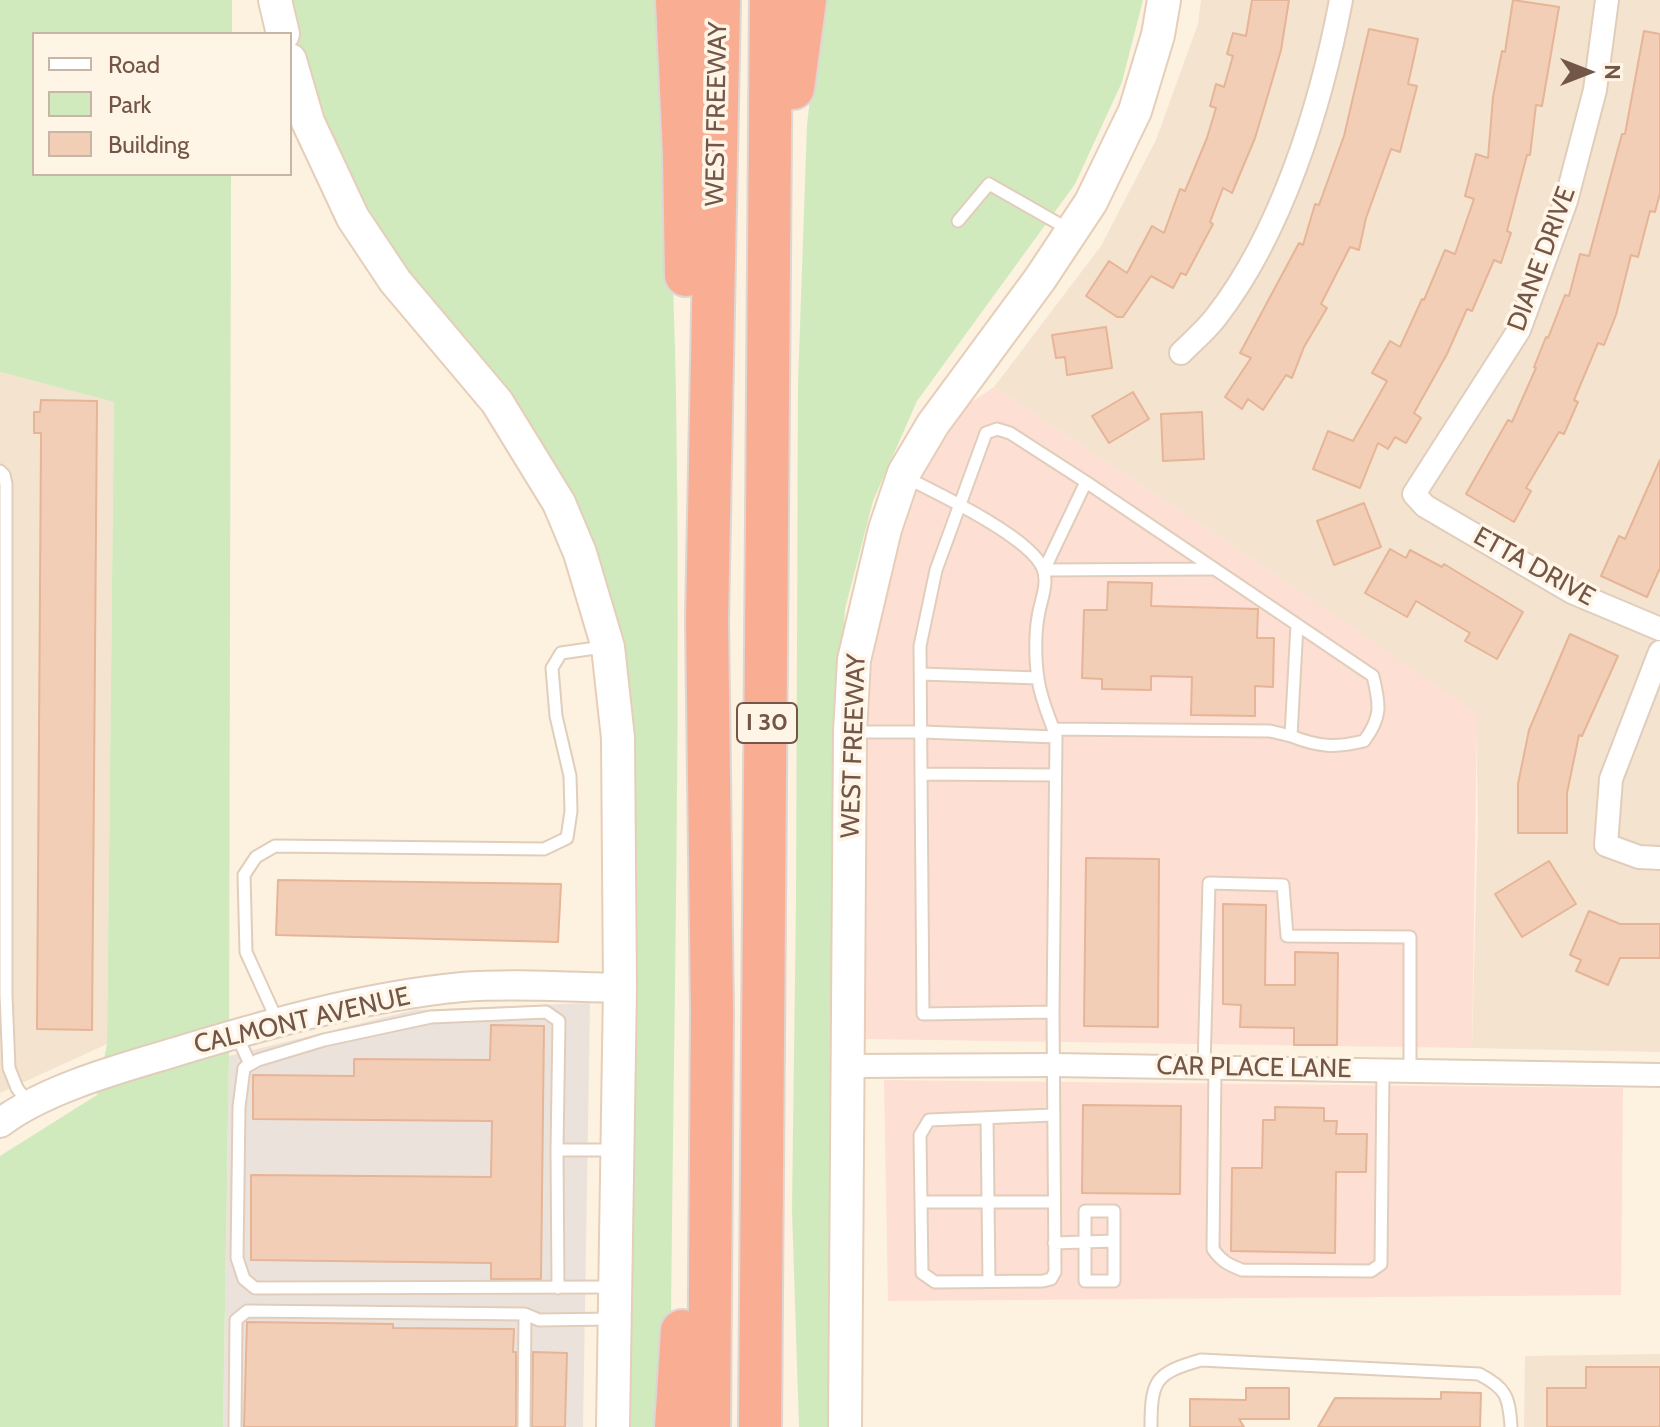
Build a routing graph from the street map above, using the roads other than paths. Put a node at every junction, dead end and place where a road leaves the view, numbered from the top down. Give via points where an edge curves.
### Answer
1 (275, 0) edge
2 (677, 0) edge
3 (719, 0) edge
4 (771, 0) edge
5 (805, 0) edge
6 (1164, 0) edge
7 (1341, 0) edge
8 (1607, 0) edge
9 (283, 32) edge
10 (292, 67) edge
11 (771, 208) junction
12 (958, 221) dead end
13 (1072, 232) junction
14 (1181, 353) dead end
15 (0, 471) edge
16 (903, 475) junction
17 (1086, 482) junction
18 (1414, 494) joint
19 (960, 505) junction
20 (1212, 569) junction
21 (1044, 570) junction
22 (707, 620) junction
23 (1297, 625) junction
24 (1660, 629) edge
25 (608, 647) junction
26 (1660, 652) edge
27 (921, 674) junction
28 (1038, 678) junction
29 (850, 732) junction
30 (922, 732) junction
31 (1054, 733) junction
32 (1291, 736) junction
33 (921, 774) junction
34 (1055, 775) junction
35 (1660, 858) edge
36 (620, 988) junction
37 (3, 996) edge
38 (712, 1011) junction
39 (1053, 1012) junction
40 (277, 1021) junction
41 (236, 1033) junction
42 (250, 1064) junction
43 (1053, 1065) junction
44 (849, 1066) junction
45 (1210, 1067) junction
46 (1383, 1070) junction
47 (1410, 1070) junction
48 (1660, 1075) edge
49 (29, 1105) junction
50 (1053, 1115) junction
51 (987, 1118) junction
52 (0, 1123) edge
53 (557, 1150) junction
54 (618, 1150) junction
55 (921, 1202) junction
56 (1054, 1202) junction
57 (988, 1203) junction
58 (763, 1239) junction
59 (1085, 1241) junction
60 (1114, 1241) junction
61 (1054, 1243) junction
62 (989, 1281) junction
63 (617, 1286) junction
64 (558, 1288) junction
65 (525, 1314) junction
66 (616, 1319) junction
67 (235, 1427) edge
68 (524, 1427) edge
69 (613, 1427) edge
70 (676, 1427) edge
71 (709, 1427) edge
72 (760, 1427) edge
73 (787, 1427) edge
74 (845, 1427) edge
75 (1151, 1427) edge
76 (1511, 1427) edge

1 - 9 main road
2 - 22 highway via 689,523
3 - 22 highway, WEST FREEWAY / I 30
4 - 11 highway, WEST FREEWAY / I 30
5 - 11 highway via 787,135
6 - 13 main road, WEST FREEWAY via 1135,111
7 - 14 street via 1301,153 1259,248 1215,318
8 - 18 street, DIANE DRIVE via 1595,90 1569,188 1519,330
10 - 25 main road via 308,122 353,218 395,281 497,402 559,503
11 - 58 highway, WEST FREEWAY / I 30
12 - 13 lane via 989,184
13 - 16 main road, WEST FREEWAY via 941,412
15 - 37 lane via 6,500
16 - 19 lane
16 - 29 main road, WEST FREEWAY via 854,660
17 - 19 lane via 997,429 986,433
17 - 20 lane
17 - 21 lane
18 - 24 street, ETTA DRIVE via 1425,506 1572,592
19 - 21 lane via 1033,552
19 - 27 lane via 936,570 920,646
20 - 21 lane
20 - 23 lane
21 - 28 lane
22 - 38 highway, WEST FREEWAY / I 30
23 - 32 lane
23 - 32 lane via 1373,676 1379,698 1376,724 1364,741 1339,748
25 - 36 main road via 618,738
25 - 40 lane via 561,653 552,668 570,776 567,838 544,849 275,846 256,857 244,875 246,952
26 - 35 street via 1611,779 1606,845
27 - 28 lane
27 - 30 lane
28 - 31 lane
29 - 30 lane
29 - 44 main road, WEST FREEWAY
30 - 31 lane
30 - 33 lane
31 - 32 lane via 1270,731
31 - 34 lane
33 - 34 lane
33 - 39 lane via 923,1014
34 - 39 lane
36 - 40 street, CALMONT AVENUE via 463,987 374,999
36 - 54 main road
37 - 49 lane via 9,1068
38 - 70 highway via 685,1085
38 - 71 highway, WEST FREEWAY / I 30
39 - 43 lane
40 - 41 street, CALMONT AVENUE
41 - 42 lane
41 - 49 street, CALMONT AVENUE via 99,1075
42 - 53 lane via 324,1040 431,1017 546,1012 559,1021
42 - 64 lane via 244,1068 239,1107 237,1258 244,1279 255,1288
43 - 44 street, CAR PLACE LANE
43 - 45 street, CAR PLACE LANE
43 - 50 lane
44 - 74 main road, WEST FREEWAY
45 - 46 street, CAR PLACE LANE
45 - 46 lane via 1213,1249 1228,1265 1242,1270 1371,1271 1381,1264
45 - 47 lane via 1209,883 1283,885 1287,936 1410,937
46 - 47 street, CAR PLACE LANE
47 - 48 street, CAR PLACE LANE
49 - 52 street, CALMONT AVENUE
50 - 51 lane
50 - 56 lane
51 - 55 lane via 929,1120 923,1126
51 - 57 lane
53 - 54 lane
53 - 64 lane
54 - 63 main road
55 - 57 lane
55 - 62 lane via 922,1273 935,1282
56 - 57 lane
56 - 61 lane
57 - 62 lane
58 - 72 highway, WEST FREEWAY / I 30
58 - 73 highway via 779,1286
59 - 60 lane
59 - 60 lane via 1085,1211 1114,1211
59 - 60 lane via 1085,1281 1114,1281
59 - 61 lane
61 - 62 lane via 1051,1279
63 - 64 lane
63 - 66 main road
65 - 66 lane via 539,1320
65 - 67 lane via 247,1311 236,1320
65 - 68 lane
66 - 69 main road
75 - 76 lane via 1156,1383 1170,1369 1201,1360 1479,1374 1500,1385 1510,1405

